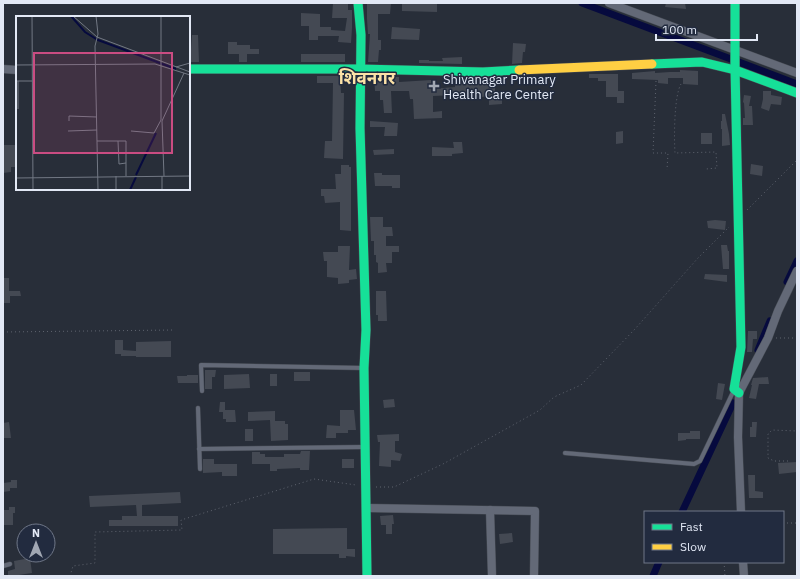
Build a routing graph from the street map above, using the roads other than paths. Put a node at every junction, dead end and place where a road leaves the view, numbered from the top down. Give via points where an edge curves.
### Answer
1 (358, 3) edge
2 (608, 3) edge
3 (735, 3) edge
4 (735, 53) junction
5 (190, 69) edge
6 (360, 69) junction
7 (735, 69) junction
8 (3, 70) edge
9 (16, 70) edge
10 (797, 73) edge
11 (797, 93) edge
12 (797, 271) edge
13 (364, 368) junction
14 (202, 391) dead end
15 (737, 391) junction
16 (198, 408) dead end
17 (366, 447) junction
18 (199, 449) junction
19 (565, 453) dead end
20 (200, 469) dead end
21 (367, 508) junction
22 (490, 510) junction
23 (741, 511) edge
24 (743, 563) edge
25 (10, 564) dead end
26 (3, 566) edge
27 (367, 576) edge
28 (492, 576) edge
29 (534, 576) edge
30 (744, 576) edge

1 - 6 street via 361,35
2 - 4 street
3 - 4 street
4 - 7 street
4 - 10 street
5 - 6 street
6 - 7 street via 483,72 702,62
6 - 13 street via 366,330
7 - 11 street
7 - 15 street via 741,347
8 - 9 street
12 - 15 street via 768,338
13 - 14 lane via 201,365
13 - 17 street
15 - 19 lane via 700,461 694,464
15 - 23 street
16 - 18 lane
17 - 18 lane
17 - 21 street
18 - 20 lane
21 - 22 street
21 - 27 street
22 - 28 street
22 - 29 street via 535,511
24 - 30 street
25 - 26 lane

